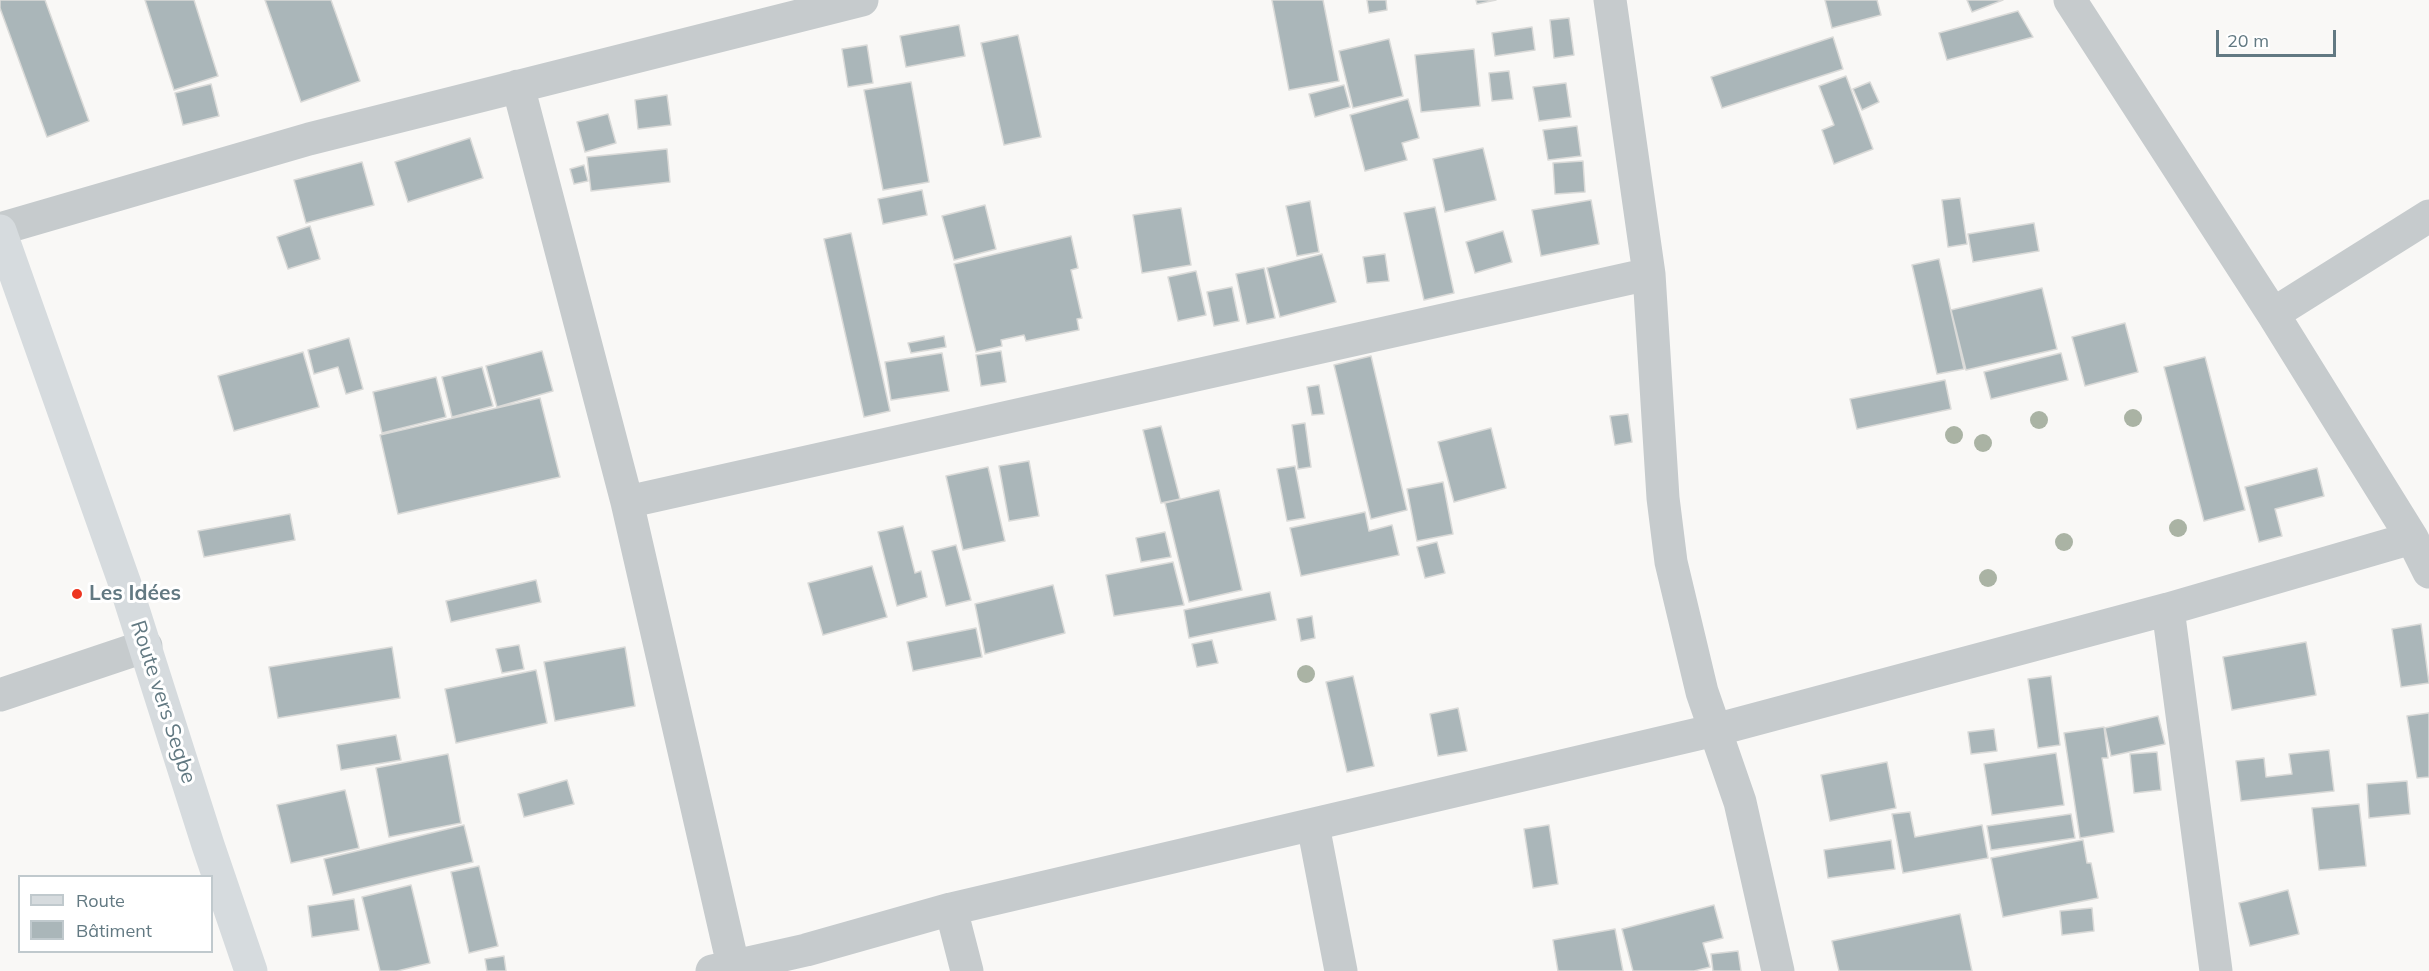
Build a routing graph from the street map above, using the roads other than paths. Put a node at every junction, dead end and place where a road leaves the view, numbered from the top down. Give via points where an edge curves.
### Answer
1 (1610, 0) edge
2 (2070, 0) edge
3 (853, 1) edge
4 (518, 86) junction
5 (2429, 216) edge
6 (0, 230) edge
7 (1649, 274) junction
8 (2273, 314) junction
9 (627, 502) junction
10 (2412, 538) junction
11 (2429, 572) edge
12 (2168, 609) junction
13 (146, 646) junction
14 (0, 695) edge
15 (1715, 730) junction
16 (1313, 825) junction
17 (951, 909) junction
18 (722, 968) edge
19 (251, 971) edge
20 (967, 971) edge
21 (1341, 971) edge
22 (1778, 971) edge
23 (2216, 971) edge

1 - 7 street
2 - 8 street
3 - 4 street
4 - 6 street via 309,139
4 - 9 street
5 - 8 street
6 - 13 main road, Route vers Segbe
7 - 9 street
7 - 15 street via 1663,498 1671,562
8 - 10 street
9 - 18 street
10 - 11 street
10 - 12 street
12 - 15 street
12 - 23 street
13 - 14 street
13 - 19 main road, Route vers Segbe
15 - 16 street
15 - 22 street via 1740,802
16 - 17 street
16 - 21 street
17 - 18 street via 806,950
17 - 20 street

